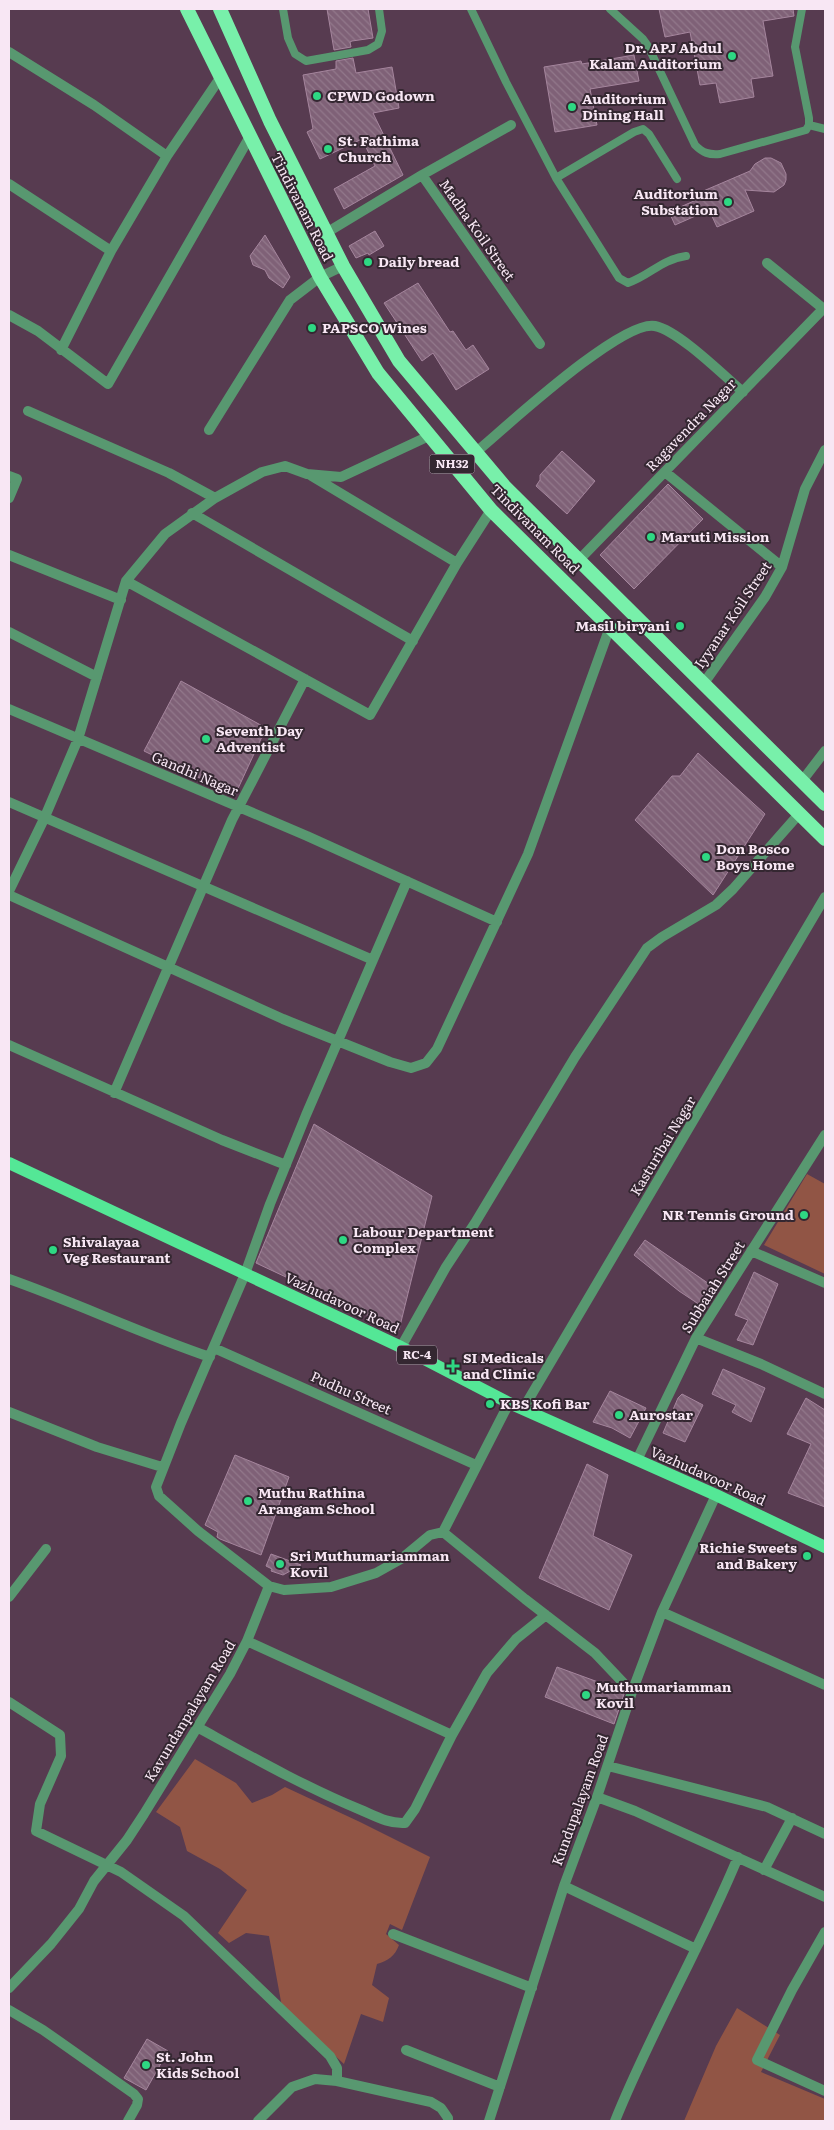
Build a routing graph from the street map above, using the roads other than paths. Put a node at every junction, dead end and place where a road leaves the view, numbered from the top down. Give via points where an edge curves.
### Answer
1 (187, 9) edge
2 (220, 9) edge
3 (283, 9) edge
4 (379, 9) edge
5 (471, 9) edge
6 (610, 9) edge
7 (802, 9) edge
8 (9, 52) edge
9 (220, 78) junction
10 (511, 125) dead end
11 (809, 125) junction
12 (825, 129) edge
13 (249, 138) junction
14 (167, 156) junction
15 (422, 175) junction
16 (556, 178) junction
17 (676, 179) dead end
18 (9, 184) edge
19 (326, 232) junction
20 (111, 251) junction
21 (686, 256) dead end
22 (767, 263) dead end
23 (343, 266) junction
24 (320, 277) junction
25 (824, 309) edge
26 (9, 315) edge
27 (540, 344) dead end
28 (61, 350) junction
29 (743, 392) junction
30 (28, 411) dead end
31 (209, 430) dead end
32 (429, 436) junction
33 (825, 450) edge
34 (476, 452) junction
35 (665, 472) junction
36 (307, 474) junction
37 (9, 476) edge
38 (9, 498) edge
39 (215, 498) junction
40 (491, 510) junction
41 (192, 513) junction
42 (9, 555) edge
43 (579, 560) junction
44 (457, 563) junction
45 (782, 567) junction
46 (126, 581) junction
47 (121, 600) junction
48 (610, 627) junction
49 (9, 632) edge
50 (413, 641) junction
51 (97, 677) junction
52 (305, 679) junction
53 (704, 683) junction
54 (9, 709) edge
55 (78, 739) junction
56 (825, 751) edge
57 (802, 781) junction
58 (9, 802) edge
59 (825, 804) edge
60 (238, 807) junction
61 (799, 814) junction
62 (44, 818) junction
63 (825, 839) edge
64 (407, 881) junction
65 (202, 888) junction
66 (9, 891) edge
67 (9, 895) edge
68 (825, 897) edge
69 (497, 922) junction
70 (373, 960) junction
71 (168, 966) junction
72 (338, 1041) junction
73 (9, 1045) edge
74 (114, 1093) junction
75 (825, 1135) edge
76 (9, 1162) edge
77 (286, 1165) junction
78 (751, 1251) junction
79 (245, 1274) junction
80 (9, 1279) edge
81 (825, 1283) edge
82 (696, 1338) junction
83 (401, 1347) junction
84 (212, 1352) junction
85 (825, 1394) edge
86 (509, 1403) junction
87 (524, 1409) junction
88 (9, 1412) edge
89 (637, 1460) junction
90 (476, 1465) junction
91 (162, 1467) junction
92 (716, 1496) junction
93 (443, 1532) junction
94 (825, 1547) edge
95 (46, 1549) dead end
96 (269, 1586) junction
97 (9, 1597) edge
98 (662, 1612) junction
99 (546, 1614) junction
100 (247, 1641) junction
101 (825, 1685) edge
102 (632, 1692) junction
103 (9, 1702) edge
104 (199, 1728) junction
105 (452, 1735) junction
106 (608, 1766) junction
107 (597, 1797) junction
108 (792, 1818) junction
109 (825, 1834) edge
110 (738, 1857) junction
111 (107, 1865) junction
112 (764, 1870) junction
113 (564, 1886) junction
114 (825, 1897) edge
115 (825, 1932) edge
116 (393, 1934) dead end
117 (696, 1950) junction
118 (9, 1988) edge
119 (532, 1988) junction
120 (9, 2010) edge
121 (406, 2050) dead end
122 (336, 2081) junction
123 (500, 2087) junction
124 (825, 2091) edge
125 (128, 2121) edge
126 (258, 2121) edge
127 (448, 2121) edge
128 (489, 2121) edge
129 (615, 2121) edge

1 - 9 highway, Tindivanam Road / NH32
2 - 19 highway, NH32 via 270,121
3 - 4 lane via 288,38 295,54 306,61 368,50 378,44 382,31
5 - 16 lane
6 - 11 lane via 648,46 695,145 701,151 710,155 720,154 801,133
7 - 11 lane via 795,47
8 - 14 street
9 - 13 highway, Tindivanam Road / NH32
9 - 14 street
10 - 15 street
11 - 12 lane
13 - 24 highway, Tindivanam Road / NH32
13 - 28 street via 108,384
14 - 20 street
15 - 19 street, Madha Koil Street
15 - 27 street, Madha Koil Street
16 - 17 lane via 643,129
16 - 21 lane via 623,282 637,280 668,260
18 - 20 street
19 - 23 highway, NH32
20 - 28 street
22 - 25 street
23 - 24 street
23 - 34 highway, NH32 via 400,361
24 - 31 street via 290,300
24 - 32 highway, Tindivanam Road / NH32 via 378,373
25 - 29 street, Ragavendra Nagar
26 - 28 street via 38,331
29 - 34 street via 693,348 652,325 622,336 585,361
29 - 35 street, Ragavendra Nagar
30 - 39 street via 169,473
32 - 36 street via 341,477
32 - 40 highway, Tindivanam Road / NH32
33 - 45 street, Iyyanar Koil Street via 805,489
34 - 43 highway, NH32 via 505,487
35 - 43 street, Ragavendra Nagar
35 - 45 street
36 - 39 street via 285,466 262,472
36 - 44 street
37 - 38 street via 17,479
39 - 41 street
40 - 44 street
40 - 48 highway, Tindivanam Road / NH32
41 - 46 street via 165,534
41 - 50 street
42 - 47 street
43 - 53 highway, NH32
44 - 50 street
45 - 53 street, Iyyanar Koil Street via 765,597
46 - 47 street
46 - 52 street
47 - 51 street
48 - 61 highway, Tindivanam Road / NH32
48 - 69 street via 528,854
49 - 51 street
50 - 52 street via 370,715
51 - 55 street
52 - 60 street
53 - 57 highway, NH32
54 - 55 street, Gandhi Nagar
55 - 60 street, Gandhi Nagar
55 - 62 street
56 - 57 street
57 - 59 highway, NH32
58 - 62 street
60 - 64 street
60 - 65 street, Gandhi Nagar
61 - 63 highway, Tindivanam Road / NH32
61 - 83 street via 716,905 647,948 575,1056
62 - 65 street
62 - 66 street
64 - 69 street
64 - 70 street
65 - 70 street
65 - 71 street, Gandhi Nagar
67 - 71 street
68 - 87 street, Kasturibai Nagar
69 - 72 street via 437,1049 426,1063 411,1068
70 - 72 street
71 - 72 street
71 - 74 street, Gandhi Nagar
72 - 77 street
73 - 74 street
74 - 77 street
75 - 78 street, Subbaiah Street
76 - 79 main road, Vazhudavoor Road / RC-4
77 - 79 street
78 - 81 street
78 - 82 street, Subbaiah Street
79 - 83 main road, Vazhudavoor Road / RC-4
79 - 84 street
80 - 84 street, Pudhu Street
82 - 85 street
82 - 89 street, Subbaiah Street
83 - 86 main road, Vazhudavoor Road / RC-4
84 - 90 street, Pudhu Street
84 - 91 street
86 - 87 main road, Vazhudavoor Road / RC-4
86 - 90 street
87 - 89 main road, Vazhudavoor Road / RC-4
88 - 91 street via 97,1447
89 - 92 main road, Vazhudavoor Road / RC-4
90 - 93 street
91 - 96 street via 156,1487 159,1496
92 - 94 main road, Vazhudavoor Road / RC-4
92 - 98 street, Kundupalayam Road
93 - 96 street via 430,1535 376,1573 331,1587 284,1590
93 - 99 street
95 - 97 street
96 - 100 street, Kavundanpalayam Road
98 - 101 street
98 - 102 street, Kundupalayam Road
99 - 102 street via 595,1653
99 - 105 street via 516,1639 487,1673
100 - 104 street, Kavundanpalayam Road
100 - 105 street
102 - 106 street, Kundupalayam Road
103 - 111 street via 60,1735 61,1756 40,1804 36,1831
104 - 105 street via 286,1776 395,1824 405,1823 415,1809
104 - 111 street, Kavundanpalayam Road
106 - 107 street, Kundupalayam Road
106 - 108 street via 726,1795
107 - 110 street
107 - 113 street, Kundupalayam Road
108 - 109 street
108 - 112 street
110 - 112 street
110 - 117 street
111 - 118 street, Kavundanpalayam Road via 79,1909
111 - 122 street via 184,1916 330,2056 337,2068
112 - 114 street
113 - 117 street
113 - 119 street, Kundupalayam Road
115 - 124 street via 757,2060
116 - 119 street
117 - 129 street
119 - 123 street, Kundupalayam Road
120 - 125 street via 134,2094 138,2099 137,2105
121 - 123 street
122 - 126 street via 315,2079 292,2087
122 - 127 street via 431,2102 441,2108
123 - 128 street, Kundupalayam Road

